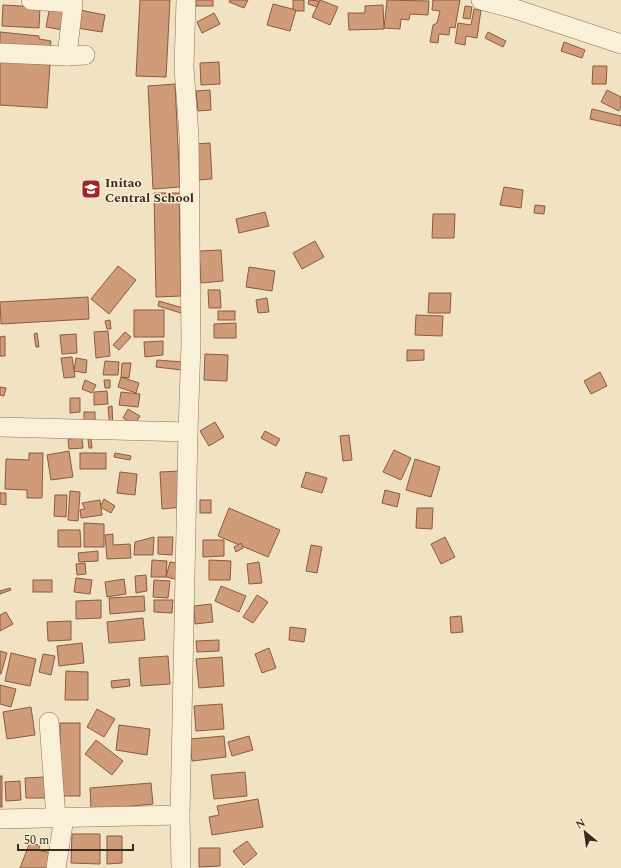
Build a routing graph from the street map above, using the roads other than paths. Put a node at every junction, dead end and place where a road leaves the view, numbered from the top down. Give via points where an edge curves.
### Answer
1 (31, 0) edge
2 (186, 0) edge
3 (481, 0) edge
4 (621, 44) edge
5 (0, 53) edge
6 (0, 427) edge
7 (188, 432) junction
8 (49, 722) dead end
9 (180, 815) junction
10 (60, 818) junction
11 (0, 819) edge
12 (56, 868) edge
13 (181, 868) edge

1 - 5 street via 74,4 76,55
2 - 7 street via 184,68 189,136 191,344
3 - 4 street
6 - 7 street
7 - 9 street
8 - 10 street
9 - 10 street
9 - 13 street
10 - 11 street
10 - 12 street

